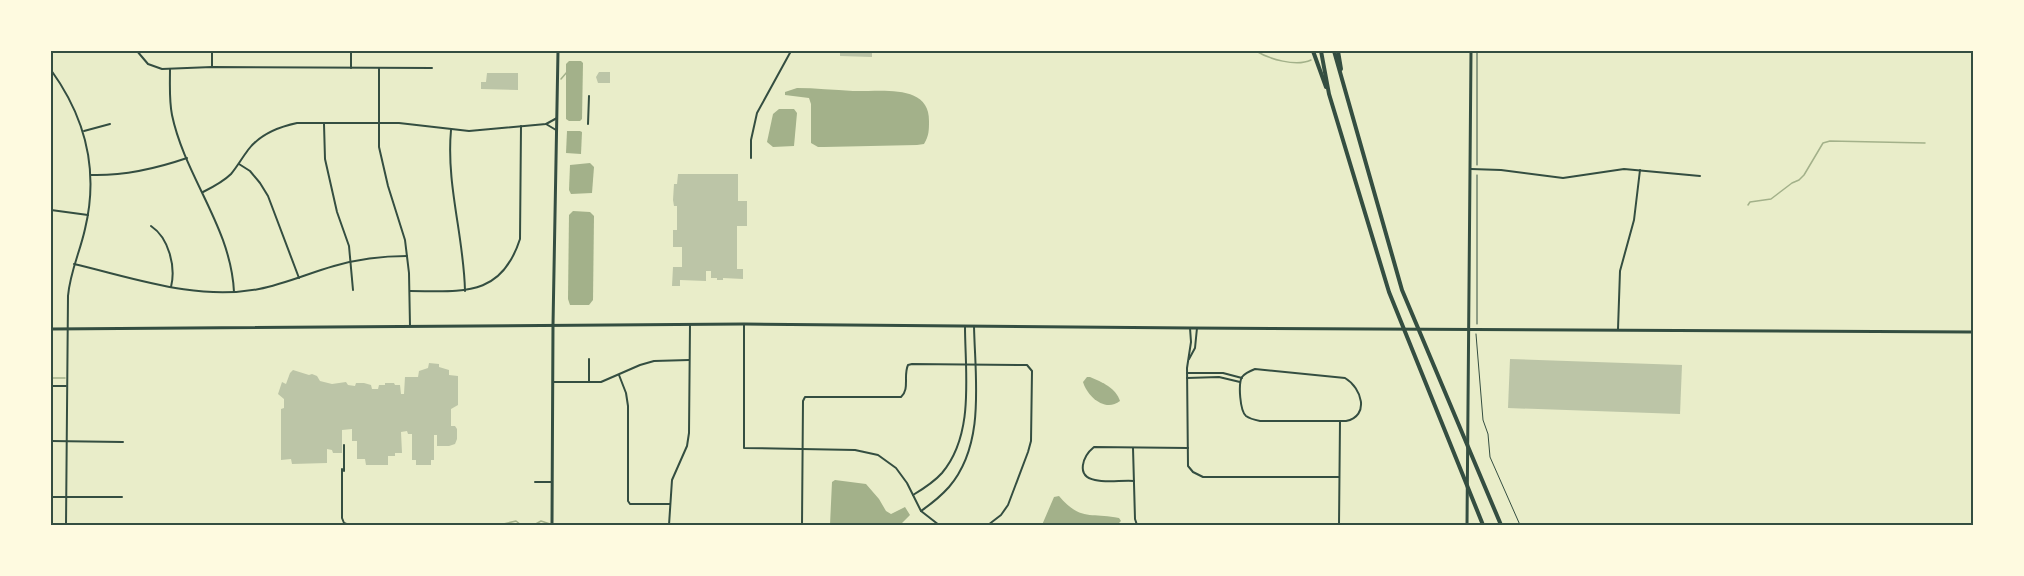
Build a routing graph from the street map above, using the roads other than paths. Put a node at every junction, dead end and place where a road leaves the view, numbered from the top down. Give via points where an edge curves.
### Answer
1 (137, 51) edge
2 (212, 51) edge
3 (351, 51) edge
4 (558, 51) edge
5 (791, 51) edge
6 (1313, 51) edge
7 (1321, 51) edge
8 (1336, 51) edge
9 (1472, 51) edge
10 (212, 67) junction
11 (351, 68) junction
12 (379, 68) junction
13 (432, 68) dead end
14 (170, 69) junction
15 (51, 70) edge
16 (589, 96) dead end
17 (1332, 102) junction
18 (557, 118) junction
19 (379, 123) junction
20 (110, 124) dead end
21 (324, 124) junction
22 (546, 124) junction
23 (588, 124) dead end
24 (521, 125) junction
25 (451, 130) junction
26 (84, 131) junction
27 (556, 131) junction
28 (187, 158) junction
29 (751, 158) dead end
30 (239, 164) junction
31 (1471, 169) junction
32 (1640, 170) junction
33 (91, 175) junction
34 (1700, 176) dead end
35 (203, 192) junction
36 (51, 210) edge
37 (88, 215) junction
38 (151, 226) dead end
39 (407, 256) junction
40 (352, 261) junction
41 (74, 264) junction
42 (299, 278) junction
43 (171, 287) junction
44 (353, 290) dead end
45 (410, 291) junction
46 (465, 291) junction
47 (234, 292) junction
48 (690, 324) junction
49 (744, 324) junction
50 (553, 325) junction
51 (410, 326) junction
52 (965, 326) junction
53 (974, 326) junction
54 (1190, 328) junction
55 (1197, 328) junction
56 (1470, 328) junction
57 (51, 329) edge
58 (68, 329) junction
59 (1618, 330) junction
60 (1973, 332) edge
61 (589, 359) dead end
62 (1189, 359) junction
63 (689, 360) junction
64 (965, 365) junction
65 (975, 365) junction
66 (1187, 373) junction
67 (619, 375) junction
68 (1187, 378) junction
69 (1241, 380) junction
70 (552, 382) junction
71 (589, 382) junction
72 (51, 386) edge
73 (67, 386) junction
74 (1340, 421) junction
75 (51, 441) edge
76 (66, 441) junction
77 (123, 442) dead end
78 (344, 445) dead end
79 (1133, 448) junction
80 (1188, 448) junction
81 (802, 449) junction
82 (1339, 477) junction
83 (1134, 481) junction
84 (535, 482) dead end
85 (552, 482) junction
86 (913, 495) junction
87 (51, 497) edge
88 (66, 497) junction
89 (122, 497) dead end
90 (670, 504) junction
91 (921, 511) junction
92 (990, 524) edge
93 (66, 525) edge
94 (349, 525) edge
95 (552, 525) edge
96 (669, 525) edge
97 (802, 525) edge
98 (939, 525) edge
99 (1137, 525) edge
100 (1339, 525) edge
101 (1467, 525) edge
102 (1483, 525) edge
103 (1501, 525) edge

1 - 14 street via 148,64
2 - 10 street
3 - 11 street
4 - 18 street
5 - 29 street via 757,113
6 - 17 highway
7 - 17 highway
8 - 103 highway via 1402,290
9 - 31 street
10 - 11 street
10 - 14 street
11 - 12 street
12 - 13 street
12 - 19 street
14 - 28 street via 172,114
15 - 26 street
16 - 23 street
17 - 102 highway via 1389,292
18 - 22 street
18 - 27 street
19 - 21 street
19 - 25 street
19 - 39 street via 382,165
20 - 26 street
21 - 30 street via 297,123 270,131 249,148
21 - 40 street via 330,185
22 - 24 street
22 - 27 street
24 - 25 street
24 - 46 street via 520,239 515,254 498,277
25 - 46 street via 450,172
26 - 33 street
27 - 50 street
28 - 33 street via 129,174
28 - 35 street
30 - 35 street via 224,180
30 - 42 street via 255,177 268,196
31 - 32 street via 1563,178 1609,170
31 - 56 street
32 - 34 street
32 - 59 street via 1634,220 1620,271
33 - 37 street
35 - 47 street via 225,244
36 - 37 street
37 - 41 street
38 - 43 street via 159,231 170,255 174,276
39 - 40 street
39 - 45 street
40 - 42 street
40 - 44 street
41 - 43 street
41 - 58 street via 69,282
42 - 47 street
43 - 47 street via 191,292
45 - 46 street
45 - 51 street
48 - 49 street
48 - 50 street
48 - 63 street
49 - 52 street
49 - 81 street via 744,448
50 - 51 street
50 - 70 street
51 - 58 street
52 - 53 street
52 - 64 street
53 - 54 street
53 - 65 street
54 - 55 street
54 - 62 street
55 - 56 street
55 - 62 street via 1195,348
56 - 59 street
56 - 101 street
57 - 58 street
58 - 73 street
59 - 60 street
61 - 71 street
62 - 66 street
63 - 67 street via 654,361
63 - 90 street via 689,433 672,480
64 - 65 street
64 - 81 street via 908,365 906,390 900,397 808,396 802,401
64 - 86 street via 965,407 958,445 942,473
65 - 91 street via 975,414 966,459 949,487
65 - 92 street via 1027,365 1032,371 1031,441 1008,505
66 - 68 street
66 - 69 street via 1223,373
67 - 71 street
67 - 90 street via 628,406 628,501
68 - 69 street
68 - 80 street
69 - 74 street via 1241,408 1249,418
69 - 74 street via 1251,370 1259,369 1345,378 1357,388 1361,407 1354,418
70 - 71 street
70 - 85 street
72 - 73 street
73 - 76 street
74 - 82 street
75 - 76 street
76 - 77 street
76 - 88 street
78 - 94 street via 342,518
79 - 80 street
79 - 83 street
79 - 83 street via 1094,447 1083,461 1082,470 1094,480
80 - 82 street via 1188,466 1203,477
81 - 86 street via 855,450 878,455 896,468
81 - 97 street
82 - 100 street
83 - 99 street
84 - 85 street
85 - 95 street
86 - 91 street
87 - 88 street
88 - 89 street
88 - 93 street
90 - 96 street
91 - 98 street

